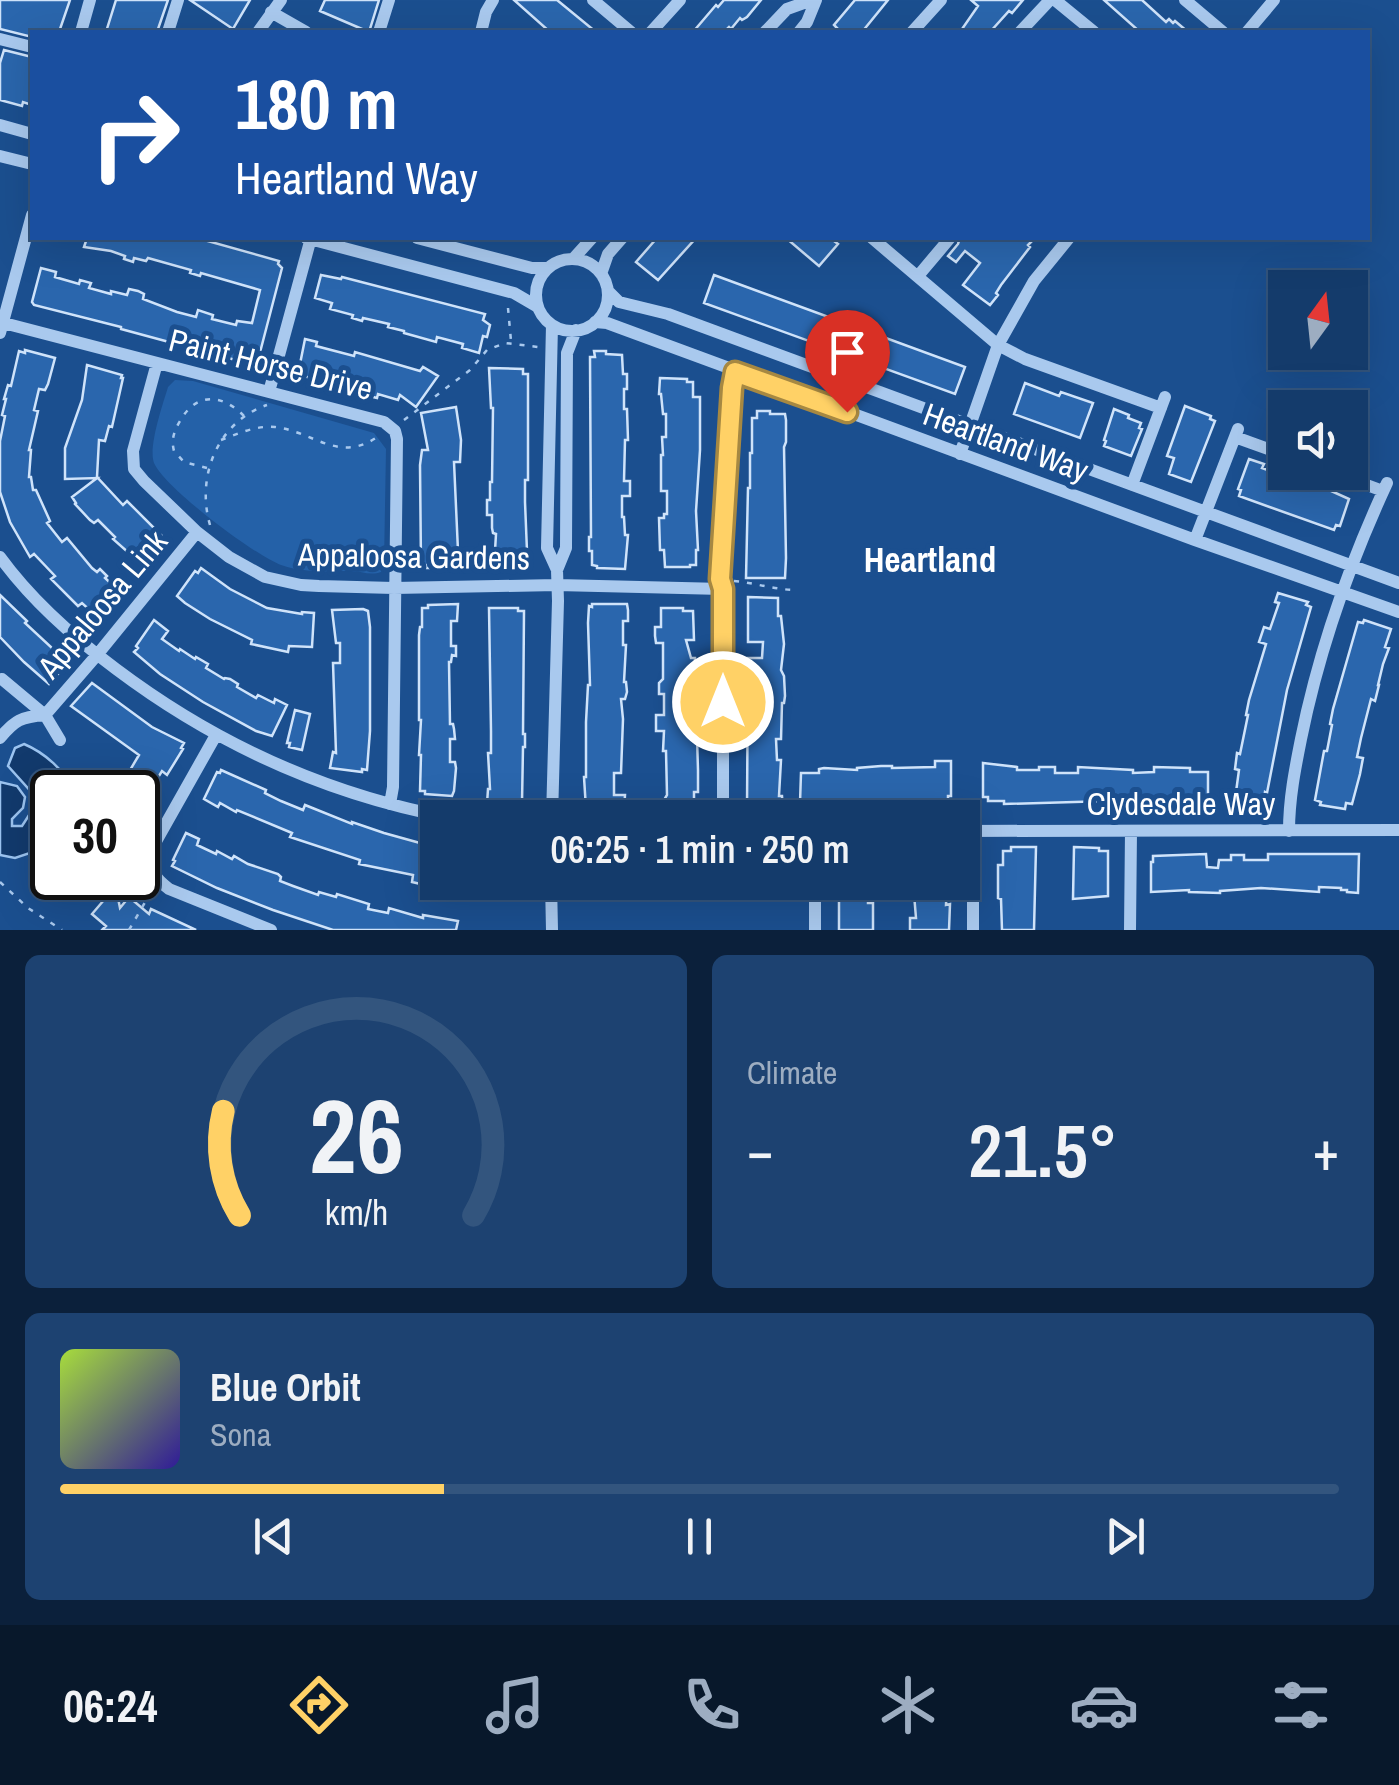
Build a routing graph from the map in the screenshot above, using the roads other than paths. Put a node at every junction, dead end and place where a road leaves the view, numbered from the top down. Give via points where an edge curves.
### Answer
1 (90, 0) edge
2 (178, 0) edge
3 (281, 0) edge
4 (389, 0) edge
5 (493, 0) edge
6 (593, 0) edge
7 (680, 0) edge
8 (814, 0) edge
9 (941, 0) edge
10 (1053, 0) edge
11 (1184, 0) edge
12 (1274, 0) edge
13 (271, 12) junction
14 (81, 30) edge
15 (169, 30) edge
16 (259, 30) edge
17 (302, 30) edge
18 (380, 30) edge
19 (482, 30) edge
20 (629, 30) edge
21 (653, 30) edge
22 (766, 30) edge
23 (800, 30) edge
24 (914, 30) edge
25 (1022, 30) edge
26 (1091, 30) edge
27 (1221, 30) edge
28 (1249, 30) edge
29 (0, 39) edge
30 (30, 46) edge
31 (0, 125) edge
32 (30, 133) edge
33 (0, 156) edge
34 (30, 164) edge
35 (30, 221) edge
36 (309, 240) edge
37 (316, 240) edge
38 (430, 240) edge
39 (590, 240) edge
40 (620, 240) edge
41 (874, 240) edge
42 (948, 240) edge
43 (1068, 240) edge
44 (573, 259) junction
45 (548, 268) junction
46 (601, 274) junction
47 (918, 276) junction
48 (608, 291) junction
49 (538, 307) junction
50 (596, 322) junction
51 (552, 325) junction
52 (1, 326) edge
53 (576, 330) junction
54 (998, 345) junction
55 (158, 363) junction
56 (735, 372) junction
57 (271, 399) junction
58 (969, 425) junction
59 (1268, 447) edge
60 (960, 454) junction
61 (1368, 482) edge
62 (1132, 485) junction
63 (1206, 512) junction
64 (197, 532) junction
65 (1196, 540) junction
66 (0, 558) edge
67 (557, 570) junction
68 (1348, 579) junction
69 (1399, 582) edge
70 (721, 584) junction
71 (556, 585) junction
72 (394, 588) junction
73 (1399, 612) edge
74 (97, 655) junction
75 (2, 679) edge
76 (45, 715) junction
77 (216, 735) junction
78 (0, 738) edge
79 (60, 740) dead end
80 (552, 800) edge
81 (723, 800) edge
82 (390, 804) junction
83 (420, 811) edge
84 (1289, 830) junction
85 (1399, 830) edge
86 (980, 831) edge
87 (1130, 831) junction
88 (551, 900) edge
89 (816, 900) edge
90 (971, 900) edge
91 (272, 930) edge
92 (552, 930) edge
93 (815, 930) edge
94 (973, 930) edge
95 (1130, 930) edge

1 - 14 street
2 - 15 street
3 - 13 street
4 - 18 street
5 - 19 street
6 - 20 street
7 - 21 street
8 - 22 street via 787,9
8 - 23 street
9 - 24 street
10 - 25 street
10 - 26 street
11 - 27 street
12 - 28 street
13 - 16 street
13 - 17 street
29 - 30 street
31 - 32 street
33 - 34 street
35 - 52 street
36 - 57 street
37 - 49 street via 514,293
38 - 45 street
39 - 44 street
40 - 46 street
41 - 47 street
42 - 47 street
43 - 54 street via 1034,281
44 - 45 street
44 - 46 street
45 - 49 street via 537,286
46 - 48 street
47 - 54 street
48 - 50 street
48 - 58 street, Heartland Way via 619,302
49 - 51 street
50 - 53 street
50 - 56 street, Heartland Way
51 - 53 street
51 - 67 street via 547,548
52 - 55 street, Paint Horse Drive
53 - 67 street via 566,353 566,548
54 - 58 street
54 - 62 street via 1163,402
55 - 57 street, Paint Horse Drive
55 - 64 street, Appaloosa Gardens via 132,464
56 - 60 street, Heartland Way
56 - 70 street
57 - 72 street, Paint Horse Drive via 384,422 395,431
58 - 60 street
58 - 62 street, Heartland Way
59 - 63 street via 1236,433
60 - 65 street, Heartland Way
61 - 68 street via 1385,487
62 - 63 street, Heartland Way
63 - 65 street
63 - 68 street, Heartland Way
64 - 72 street, Appaloosa Gardens via 265,577
64 - 74 street, Appaloosa Link
65 - 68 street, Heartland Way
66 - 74 street
67 - 71 street
68 - 69 street, Heartland Way
68 - 73 street, Heartland Way
68 - 84 street via 1310,696
70 - 71 street, Appaloosa Gardens
70 - 81 street
71 - 72 street, Appaloosa Gardens
71 - 80 street
72 - 82 street, Paint Horse Drive
74 - 76 street, Appaloosa Link
74 - 77 street
75 - 76 street
76 - 78 street, Appaloosa Link via 23,717
76 - 79 street
77 - 82 street via 297,774
77 - 91 street via 150,852 150,868 169,889
82 - 83 street
84 - 85 street, Clydesdale Way
84 - 87 street, Clydesdale Way
86 - 87 street, Clydesdale Way
87 - 95 street
88 - 92 street
89 - 93 street
90 - 94 street

